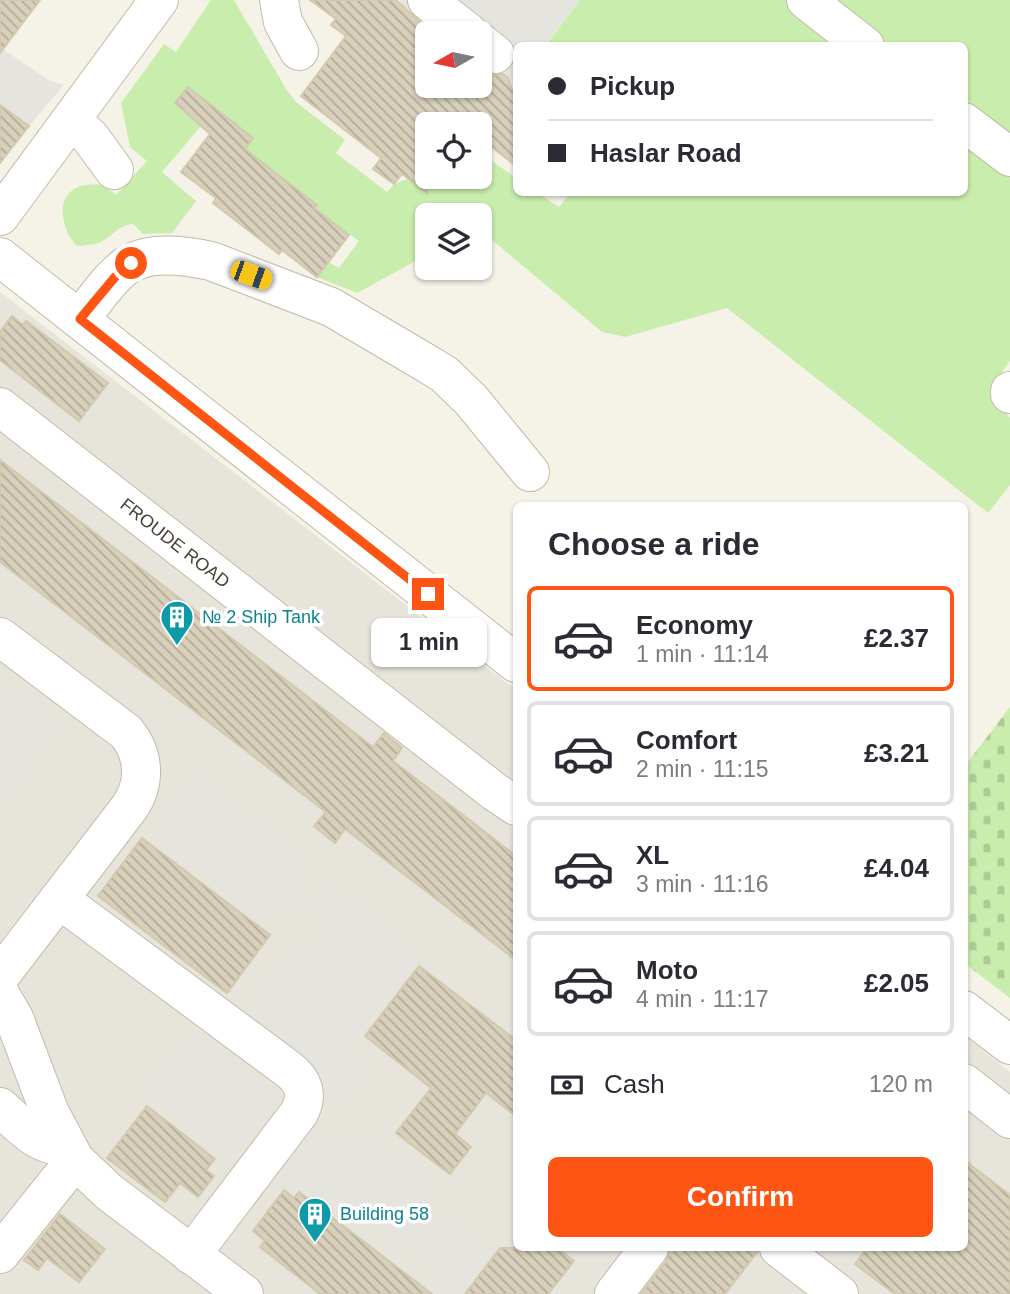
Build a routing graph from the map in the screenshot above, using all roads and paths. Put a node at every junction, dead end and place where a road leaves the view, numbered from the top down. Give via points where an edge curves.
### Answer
1 (279, 0) edge
2 (427, 0) edge
3 (806, 0) edge
4 (144, 5) edge
5 (453, 21) edge
6 (860, 42) edge
7 (299, 51) dead end
8 (72, 120) junction
9 (968, 125) edge
10 (1010, 157) edge
11 (114, 170) dead end
12 (0, 216) edge
13 (0, 257) edge
14 (80, 319) junction
15 (0, 407) edge
16 (530, 472) dead end
17 (0, 637) edge
18 (513, 661) edge
19 (513, 804) edge
20 (59, 900) junction
21 (0, 976) edge
22 (968, 1013) edge
23 (4, 1016) edge
24 (1010, 1045) edge
25 (968, 1086) edge
26 (0, 1107) edge
27 (1010, 1119) edge
28 (71, 1152) junction
29 (647, 1251) edge
30 (782, 1251) edge
31 (0, 1254) edge
32 (191, 1255) junction
33 (819, 1288) edge
34 (244, 1294) edge
35 (614, 1294) edge

1 - 7 street
2 - 5 street
3 - 6 street
4 - 8 street
8 - 11 street
8 - 12 street
9 - 10 street
13 - 14 street
14 - 16 street via 131,263 163,257 211,261 331,307 444,374
14 - 18 street
15 - 19 street, FROUDE ROAD
17 - 20 street via 118,726 140,758 141,786 135,800
20 - 21 street
20 - 32 street via 296,1074 302,1083 304,1100 299,1112
22 - 24 street
23 - 28 street
25 - 27 street
26 - 28 street via 46,1143
28 - 31 street
28 - 32 street via 109,1192
29 - 35 street
30 - 33 street
32 - 34 street

